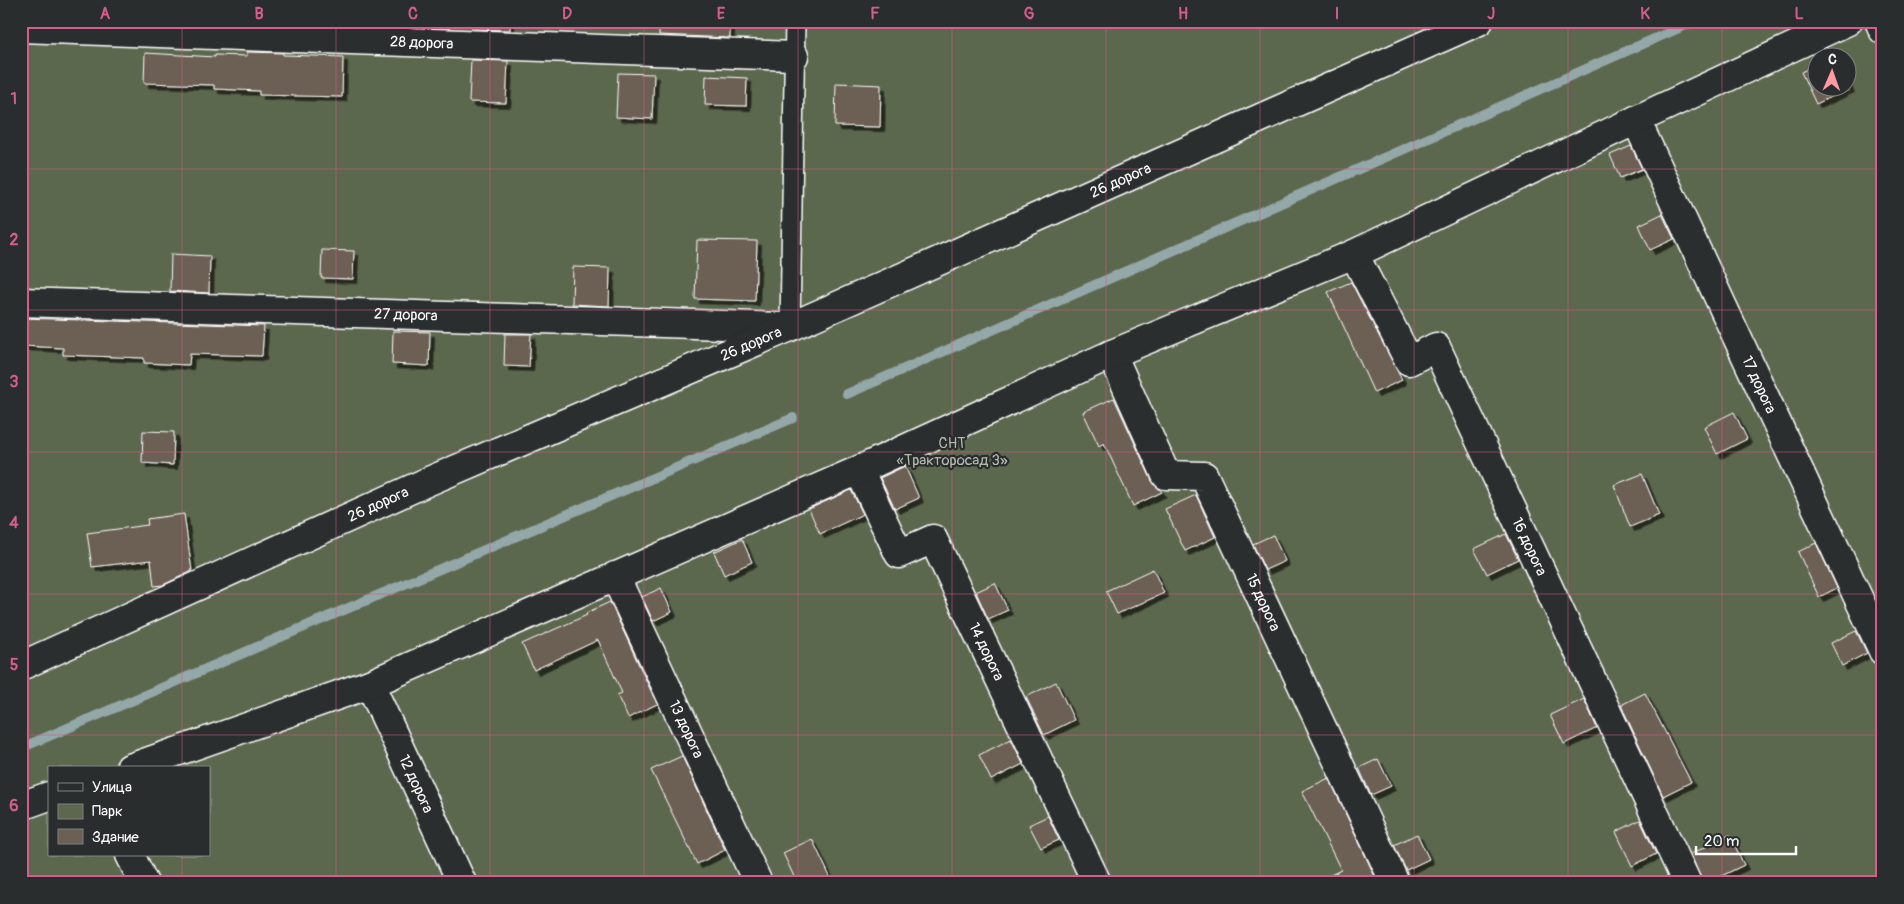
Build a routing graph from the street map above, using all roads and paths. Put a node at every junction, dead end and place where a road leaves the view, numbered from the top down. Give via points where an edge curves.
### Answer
1 (795, 21) edge
2 (1479, 21) edge
3 (1848, 21) edge
4 (1879, 21) edge
5 (21, 28) edge
6 (1883, 30) edge
7 (794, 56) junction
8 (1636, 120) junction
9 (1354, 254) junction
10 (21, 302) edge
11 (790, 327) junction
12 (1112, 354) junction
13 (859, 470) junction
14 (615, 576) junction
15 (1883, 651) edge
16 (21, 666) edge
17 (370, 684) junction
18 (136, 766) edge
19 (48, 796) edge
20 (21, 806) edge
21 (130, 856) edge
22 (144, 883) edge
23 (462, 883) edge
24 (758, 883) edge
25 (1097, 883) edge
26 (1395, 883) edge
27 (1687, 883) edge

1 - 7 lane
2 - 11 street, 26 дорога
3 - 8 street
4 - 6 street
5 - 7 street, 28 дорога
7 - 11 lane
8 - 9 street
8 - 15 street, 17 дорога
9 - 12 street
9 - 27 street, 16 дорога via 1409,361 1436,347
10 - 11 street, 27 дорога
11 - 16 street, 26 дорога via 429,481
12 - 13 street
12 - 26 street, 15 дорога via 1166,475 1204,476
13 - 14 street
13 - 25 street, 14 дорога via 899,554 933,539
14 - 17 street
14 - 24 street, 13 дорога
17 - 18 street
17 - 23 street, 12 дорога
19 - 20 street
21 - 22 street

